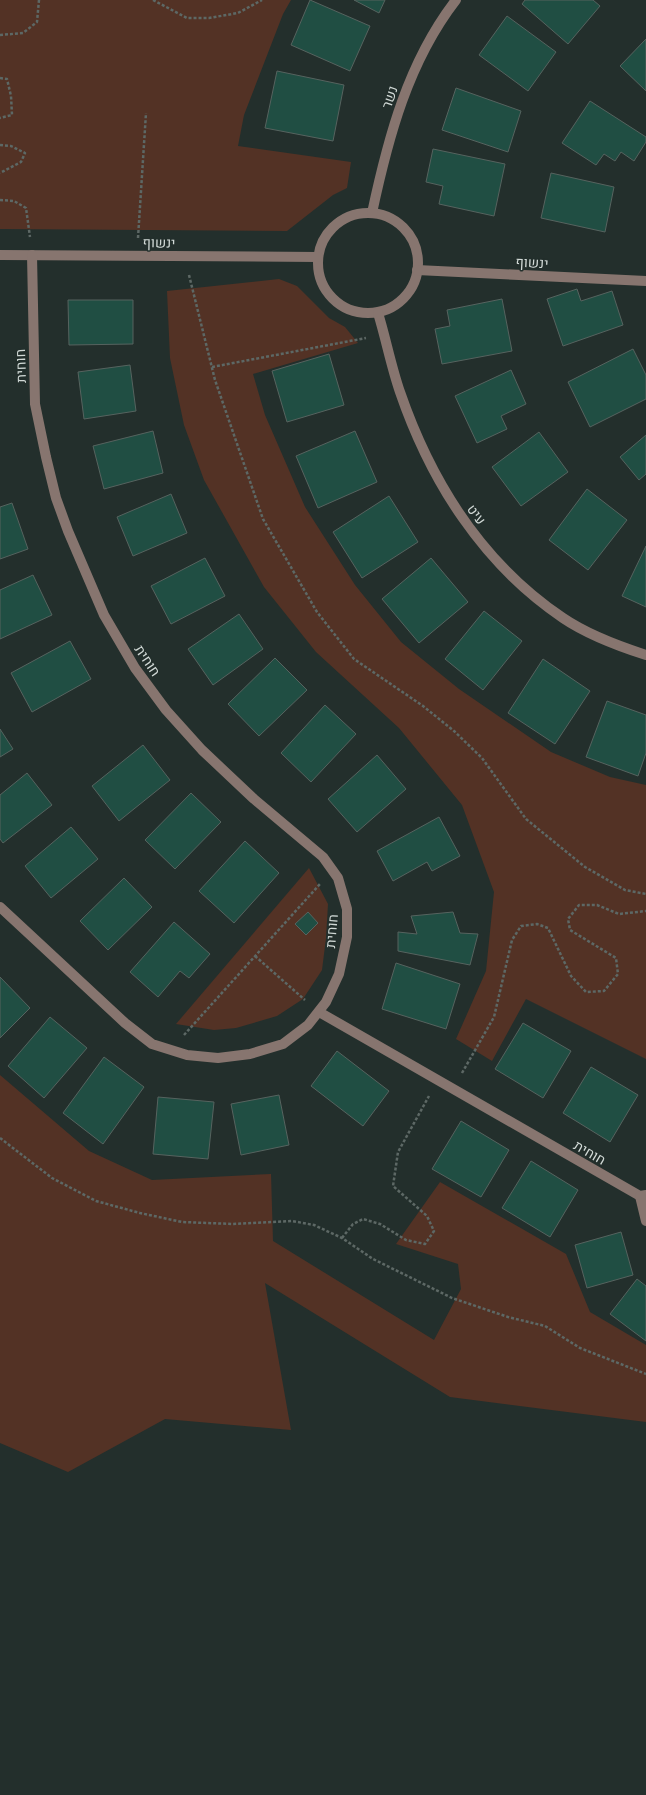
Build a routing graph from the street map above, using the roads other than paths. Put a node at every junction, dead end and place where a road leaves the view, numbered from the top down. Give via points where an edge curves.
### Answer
1 (456, 0) edge
2 (372, 213) junction
3 (0, 255) edge
4 (32, 255) junction
5 (318, 258) junction
6 (417, 270) junction
7 (646, 281) edge
8 (378, 313) junction
9 (646, 655) edge
10 (0, 907) edge
11 (319, 1012) junction
12 (643, 1196) edge
13 (646, 1221) edge

1 - 2 street, נשר via 445,14 409,81 383,160
2 - 5 street via 360,213 344,218 330,229 320,244
2 - 6 street via 382,214 398,222 410,234 419,261
3 - 4 street, ינשוף
4 - 5 street, ינשוף
4 - 11 street, חוחית via 35,404 56,498 104,615 135,668 166,710 202,750 254,799 323,857 338,878 348,909 347,937 339,974
5 - 8 street via 321,283 330,298 344,308 361,314
6 - 7 street, ינשוף
6 - 8 street via 416,279 408,294 395,306
8 - 9 street, עיט via 399,391 414,428 455,509 479,540 531,595 564,619 619,646
10 - 11 street, חוחית via 125,1023 152,1044 170,1050 187,1055 218,1058 250,1054 283,1044 308,1025
11 - 12 street, חוחית
12 - 13 street, חוחית

